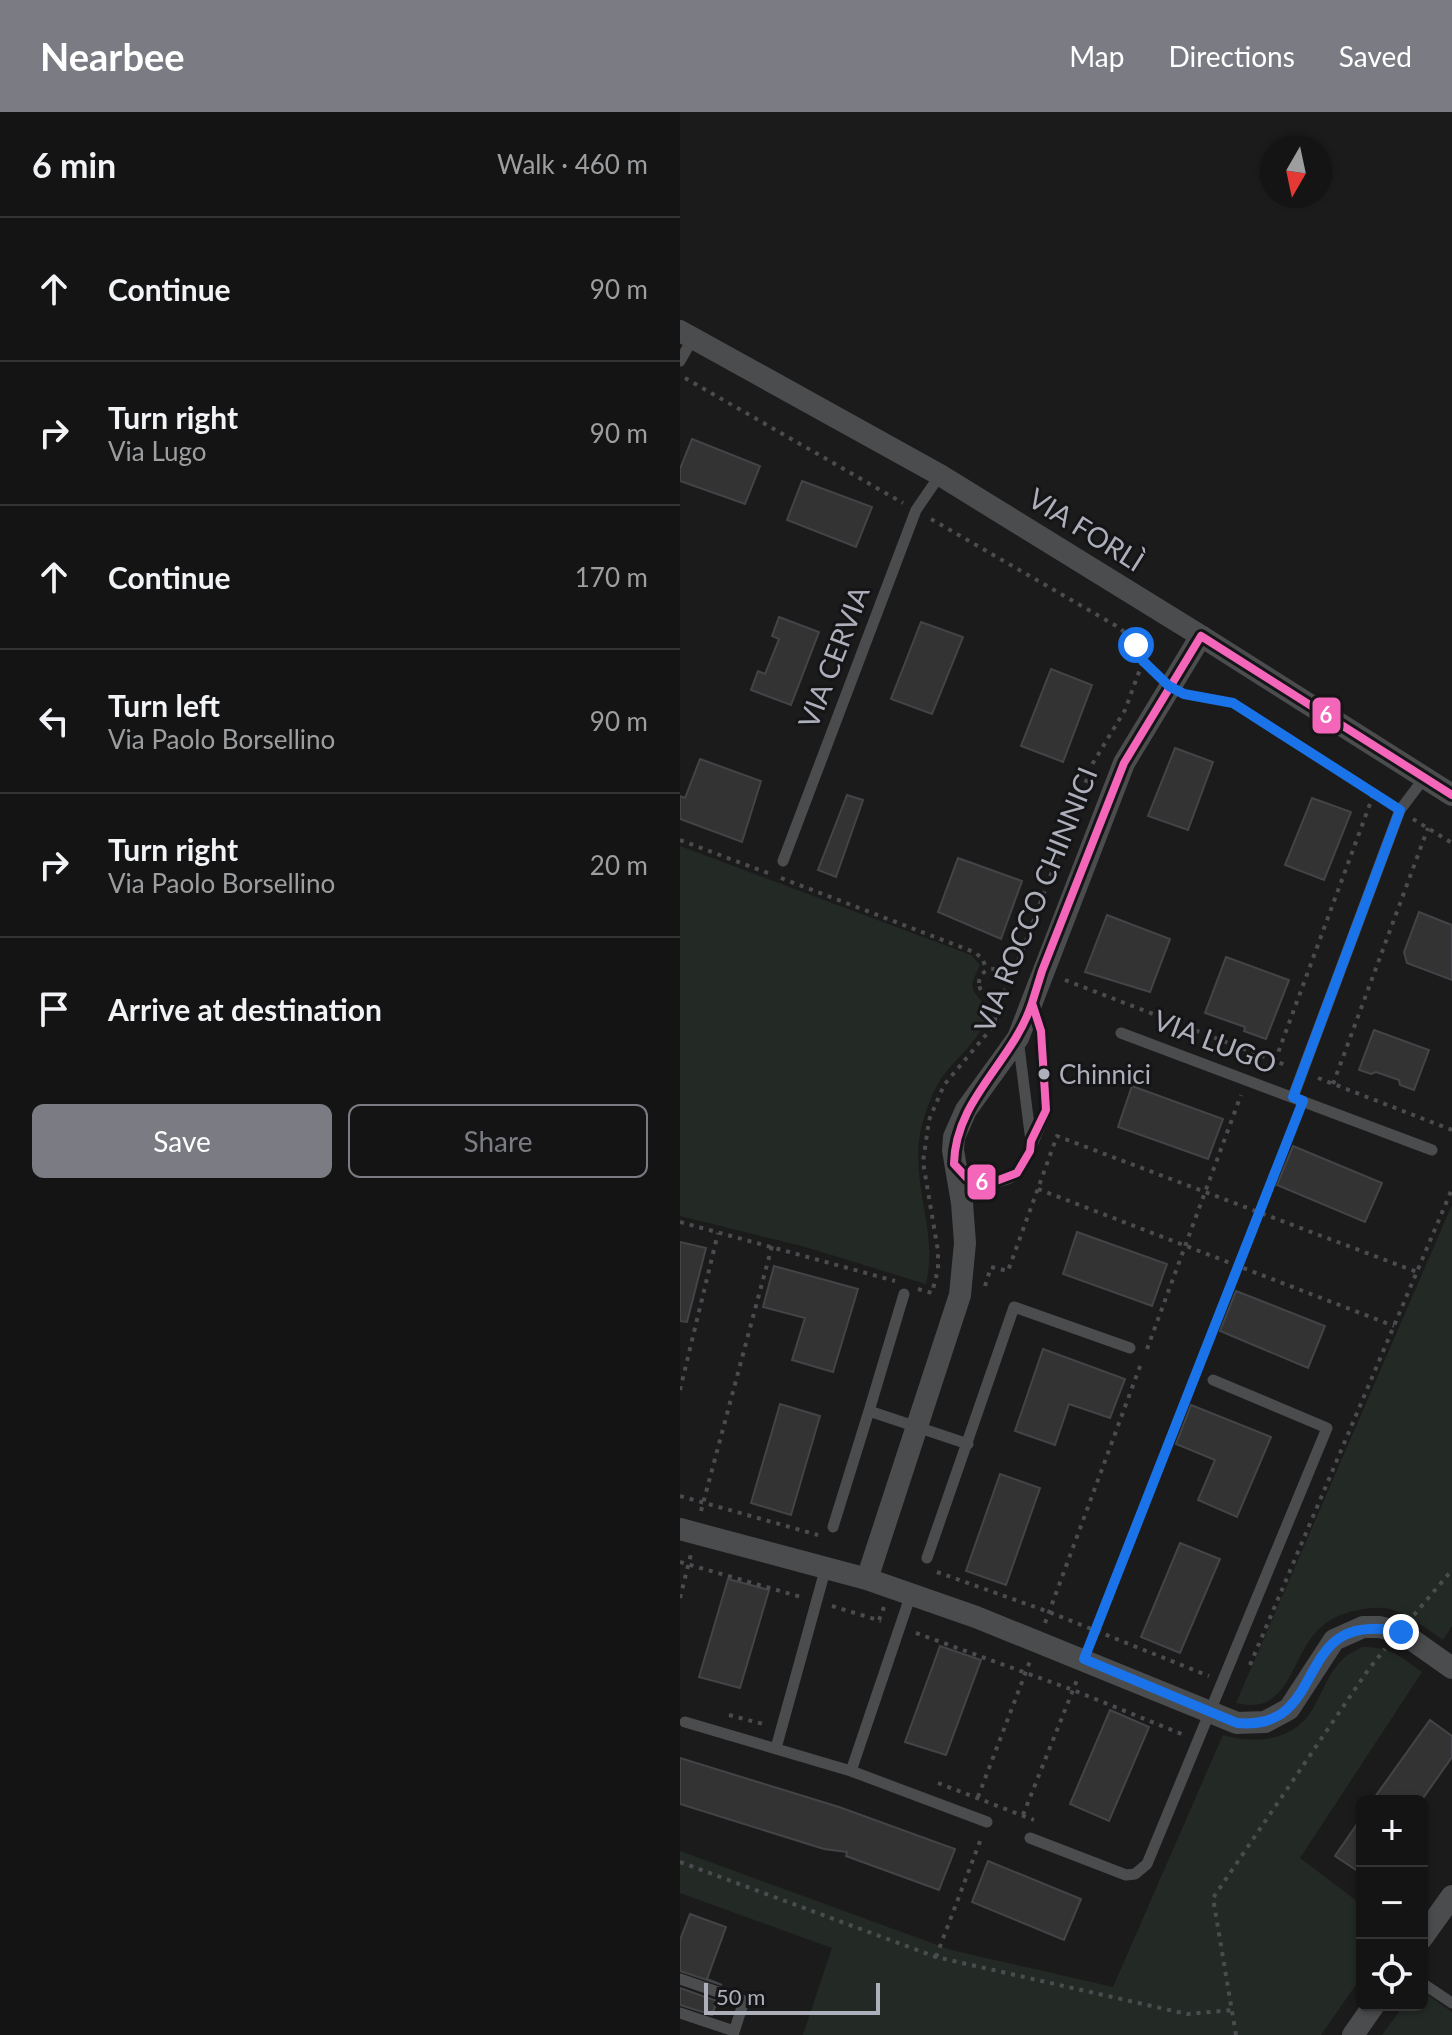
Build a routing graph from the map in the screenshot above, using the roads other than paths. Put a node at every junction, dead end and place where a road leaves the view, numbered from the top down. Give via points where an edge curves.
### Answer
1 (687, 334) edge
2 (680, 361) edge
3 (940, 475) junction
4 (1201, 636) junction
5 (1425, 777) junction
6 (1452, 795) edge
7 (783, 861) dead end
8 (1031, 1000) junction
9 (1121, 1033) dead end
10 (1018, 1038) junction
11 (1298, 1099) junction
12 (1031, 1141) junction
13 (1432, 1150) dead end
14 (954, 1164) junction
15 (903, 1289) road end
16 (1130, 1348) dead end
17 (1213, 1380) dead end
18 (869, 1411) junction
19 (918, 1426) junction
20 (968, 1444) junction
21 (688, 1531) edge
22 (830, 1532) road end
23 (927, 1558) dead end
24 (826, 1567) junction
25 (867, 1579) junction
26 (900, 1591) junction
27 (1452, 1668) edge
28 (1208, 1711) junction
29 (685, 1722) dead end
30 (776, 1748) junction
31 (851, 1771) junction
32 (987, 1822) road end
33 (1030, 1838) dead end
34 (1452, 1896) edge
35 (1428, 1930) edge
36 (680, 1979) edge
37 (1428, 1987) edge
38 (1452, 2003) edge
39 (1370, 2011) edge
40 (680, 2013) edge
41 (734, 2033) edge
42 (1353, 2035) edge

1 - 2 lane
1 - 3 street, VIA FORLÌ
3 - 4 street, VIA FORLÌ
3 - 7 lane, VIA CERVIA via 916,510
4 - 5 street, VIA FORLÌ
4 - 8 street, VIA ROCCO CHINNICI via 1124,763
5 - 6 street, VIA FORLÌ
5 - 11 lane, VIA LUGO via 1400,810 1302,1072
8 - 10 street, VIA ROCCO CHINNICI
8 - 12 lane via 1041,1031 1046,1110
9 - 11 lane, VIA LUGO
10 - 12 lane
10 - 14 street, VIA ROCCO CHINNICI via 966,1110 954,1137
11 - 13 lane, VIA LUGO
12 - 14 lane via 1017,1173 996,1181 967,1178
14 - 19 street, VIA ROCCO CHINNICI via 965,1243 960,1295
15 - 18 lane
16 - 20 lane via 1014,1307
17 - 28 lane via 1327,1428
18 - 19 lane
18 - 22 lane
19 - 20 lane
19 - 25 street, VIA ROCCO CHINNICI
20 - 23 lane
21 - 24 street
24 - 25 street
24 - 30 lane
25 - 26 street
26 - 28 street
26 - 31 lane via 900,1627
27 - 28 street via 1401,1632 1363,1627 1334,1640 1296,1700 1277,1717 1237,1723
28 - 33 lane via 1147,1864 1135,1874 1116,1873
29 - 30 lane
30 - 31 lane
31 - 32 lane
34 - 35 street
36 - 41 lane via 744,2001
37 - 38 lane
39 - 42 street
40 - 41 lane

